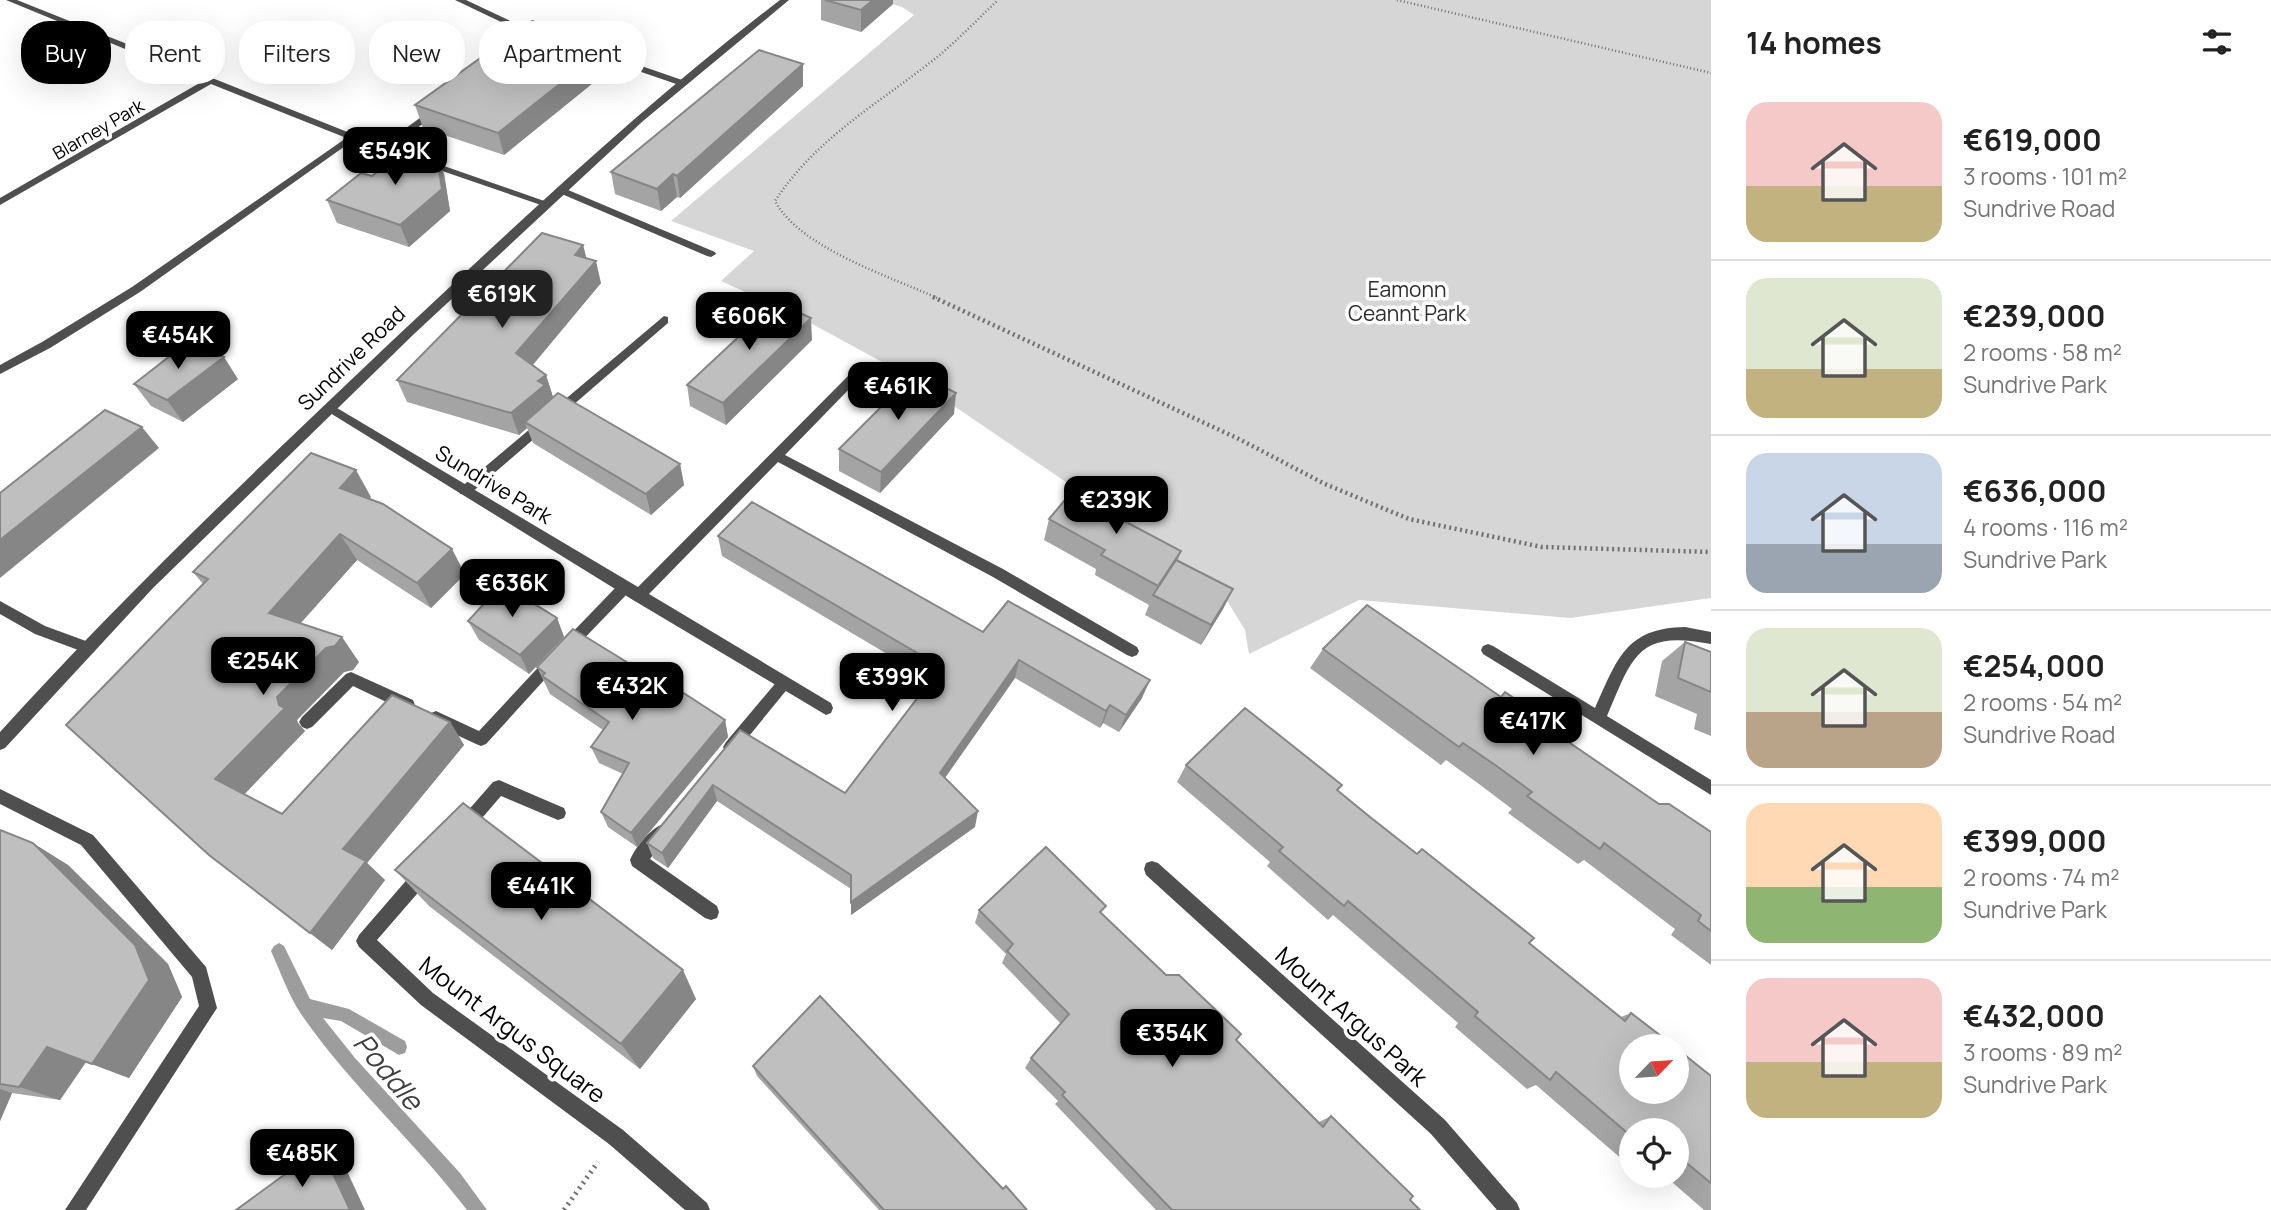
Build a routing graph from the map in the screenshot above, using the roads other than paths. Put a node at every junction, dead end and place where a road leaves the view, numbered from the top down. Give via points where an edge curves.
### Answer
1 (10, 0) edge
2 (459, 0) edge
3 (785, 0) edge
4 (506, 21) edge
5 (125, 46) edge
6 (646, 71) edge
7 (681, 83) junction
8 (204, 84) edge
9 (221, 84) edge
10 (439, 108) edge
11 (352, 136) junction
12 (384, 148) junction
13 (561, 190) junction
14 (0, 202) edge
15 (545, 203) junction
16 (711, 254) dead end
17 (664, 320) dead end
18 (0, 370) edge
19 (852, 379) dead end
20 (328, 408) junction
21 (776, 456) junction
22 (465, 491) junction
23 (624, 588) junction
24 (638, 596) junction
25 (0, 607) edge
26 (1711, 638) edge
27 (89, 648) junction
28 (1488, 650) dead end
29 (1132, 651) dead end
30 (784, 683) junction
31 (826, 708) dead end
32 (1598, 719) junction
33 (307, 722) dead end
34 (0, 743) edge
35 (724, 756) edge
36 (1711, 788) edge
37 (0, 796) edge
38 (558, 813) dead end
39 (672, 819) edge
40 (454, 838) edge
41 (436, 859) edge
42 (1152, 869) dead end
43 (711, 912) dead end
44 (75, 1210) edge
45 (700, 1210) edge
46 (1510, 1210) edge

1 - 5 street
2 - 4 street
3 - 7 street, Sundrive Road
6 - 7 street
7 - 13 street, Sundrive Road
8 - 14 street, Blarney Park
9 - 11 street
10 - 12 street
11 - 12 street
11 - 18 street via 133,290
12 - 15 street
13 - 15 street, Sundrive Road
13 - 16 street
15 - 20 street, Sundrive Road
17 - 22 street
19 - 21 street
20 - 22 street, Sundrive Park
20 - 27 street, Sundrive Road
21 - 24 street
21 - 29 street via 998,573
22 - 23 street, Sundrive Park
23 - 24 street, Sundrive Park
23 - 33 street via 481,739 351,678
24 - 30 street, Sundrive Park
25 - 27 street via 40,630
26 - 32 street via 1676,633 1646,638 1632,648
27 - 34 street, Sundrive Road
28 - 32 street
30 - 31 street, Sundrive Park
30 - 35 street
32 - 36 street
37 - 44 street via 87,840 200,973 208,1008
38 - 40 street via 499,787
39 - 43 street via 638,860
41 - 45 street, Mount Argus Square via 365,941 427,999 616,1137
42 - 46 street, Mount Argus Park via 1438,1127

